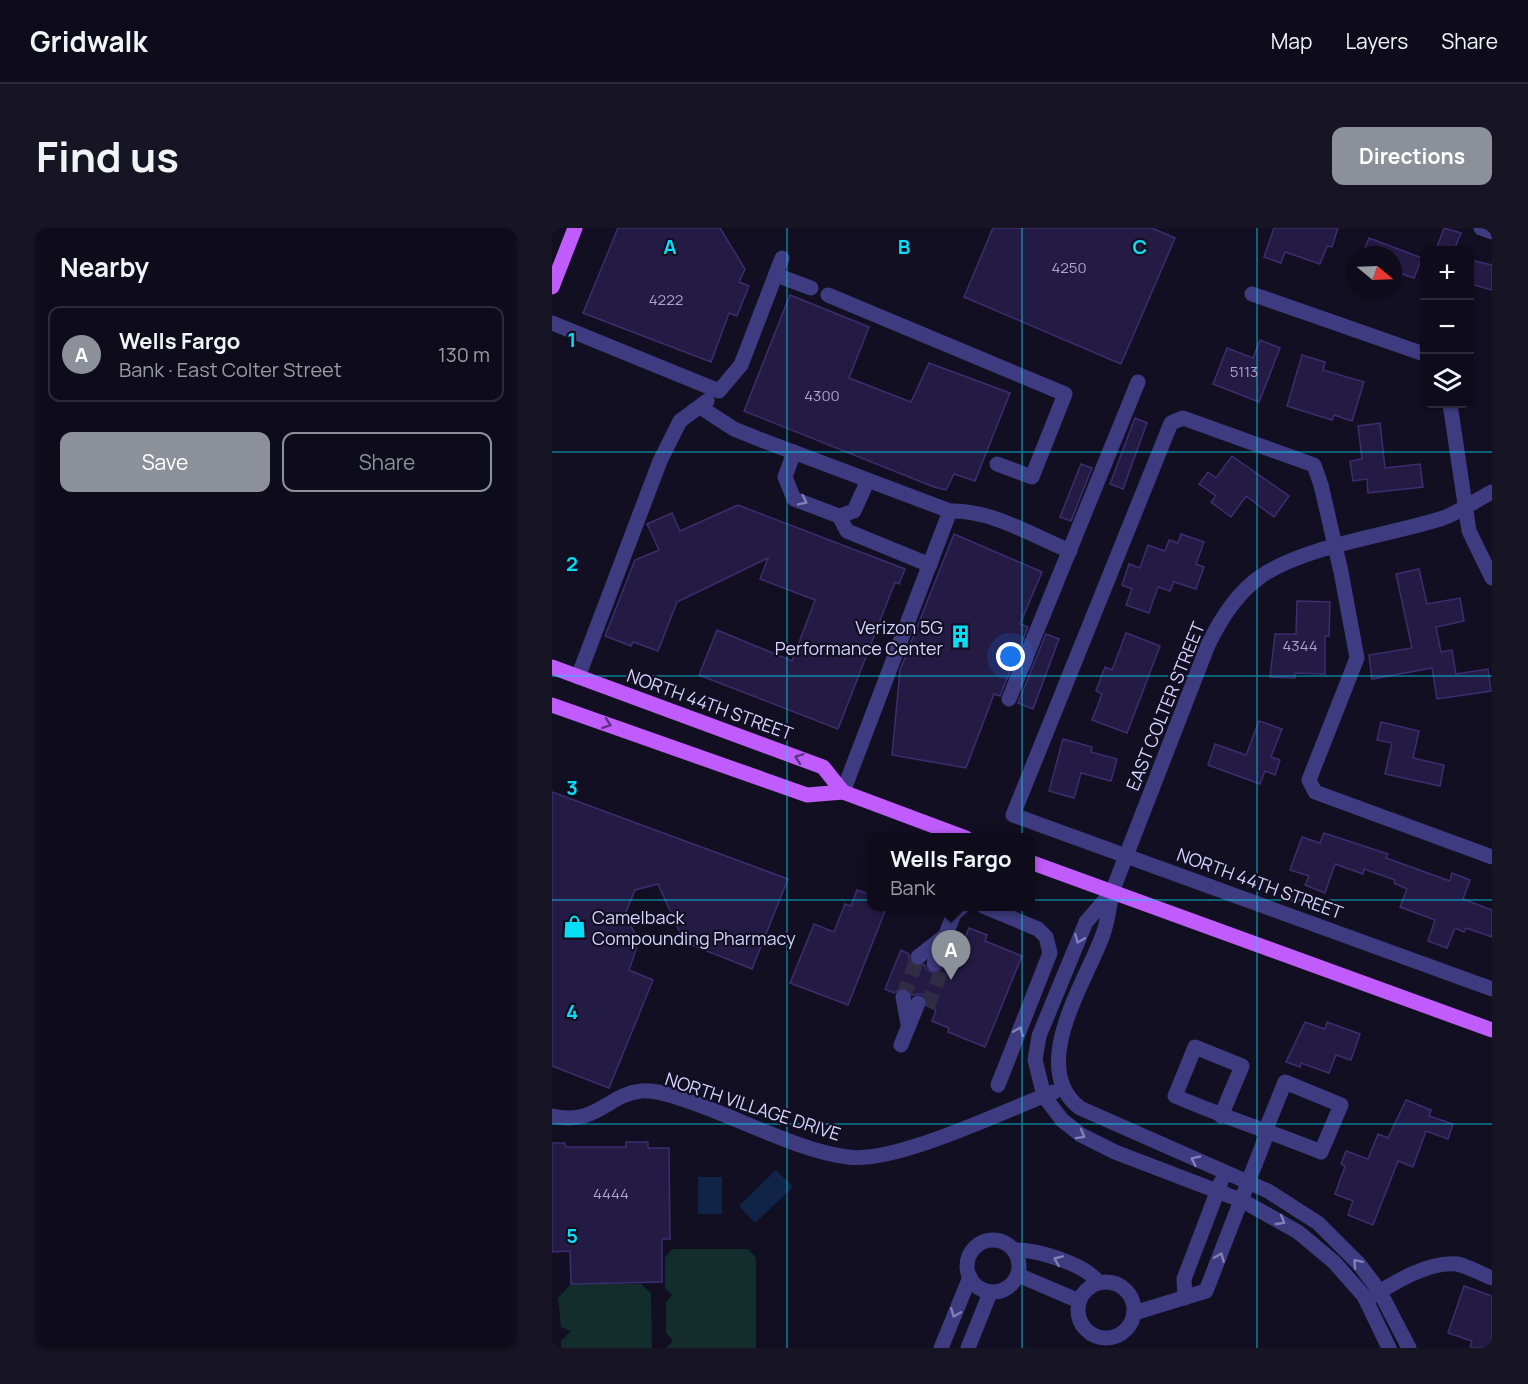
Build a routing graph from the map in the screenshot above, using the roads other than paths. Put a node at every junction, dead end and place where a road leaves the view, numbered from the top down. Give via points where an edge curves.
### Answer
1 (575, 228) edge
2 (1481, 228) edge
3 (1492, 232) edge
4 (782, 258) dead end
5 (776, 275) junction
6 (552, 287) edge
7 (811, 288) dead end
8 (1252, 294) dead end
9 (828, 295) dead end
10 (552, 323) edge
11 (1420, 352) edge
12 (1138, 382) dead end
13 (719, 391) junction
14 (700, 406) junction
15 (1451, 408) edge
16 (794, 452) junction
17 (997, 464) dead end
18 (868, 480) junction
19 (1492, 492) edge
20 (1466, 506) junction
21 (950, 511) junction
22 (839, 516) junction
23 (1335, 548) junction
24 (1070, 551) junction
25 (930, 565) junction
26 (1492, 578) edge
27 (552, 667) edge
28 (578, 677) junction
29 (1009, 699) dead end
30 (552, 705) edge
31 (843, 792) junction
32 (955, 833) edge
33 (1126, 855) junction
34 (1492, 857) edge
35 (1035, 864) edge
36 (1112, 892) junction
37 (957, 911) edge
38 (996, 911) edge
39 (930, 962) tunnel mouth
40 (1492, 989) edge
41 (908, 1024) junction
42 (1492, 1030) edge
43 (901, 1045) dead end
44 (998, 1085) dead end
45 (1062, 1089) junction
46 (1044, 1096) junction
47 (552, 1116) edge
48 (1221, 1116) junction
49 (1268, 1131) junction
50 (1225, 1173) junction
51 (1250, 1184) junction
52 (1217, 1192) junction
53 (1243, 1201) junction
54 (1014, 1250) junction
55 (1018, 1275) junction
56 (969, 1277) junction
57 (1492, 1278) edge
58 (1098, 1282) junction
59 (1380, 1292) junction
60 (990, 1293) junction
61 (1185, 1298) junction
62 (1079, 1301) junction
63 (1366, 1301) junction
64 (1134, 1314) junction
65 (941, 1348) edge
66 (968, 1348) edge
67 (1389, 1348) edge
68 (1409, 1348) edge

1 - 6 main road
2 - 3 street
4 - 5 street
5 - 7 street
5 - 13 street via 741,365
8 - 11 street
9 - 17 street via 1065,394 1032,477
10 - 13 street
12 - 24 street
13 - 14 street
14 - 16 street via 734,429
14 - 28 street via 680,421 660,461
15 - 20 street
16 - 18 street
16 -> 22 street via 785,477 794,499
18 - 21 street
18 - 22 street via 854,511
19 - 20 street, EAST COLTER STREET
20 - 23 street, EAST COLTER STREET via 1446,517
20 - 26 street via 1469,531
21 - 24 street via 967,510 983,515
21 - 25 street
22 - 25 street via 847,531
23 - 33 street, EAST COLTER STREET via 1294,560 1260,577 1218,624
23 - 33 street, NORTH 44TH STREET via 1314,465 1183,418 1172,423 1013,815
23 - 34 street via 1357,658 1309,780 1315,792
24 - 29 street
25 - 31 street
27 - 28 main road, NORTH 44TH STREET
31 -> 28 main road, NORTH 44TH STREET via 823,767
30 -> 31 main road via 807,795
31 - 32 main road
33 - 36 street, EAST COLTER STREET
33 - 40 street, NORTH 44TH STREET
35 - 36 main road
36 - 42 main road
36 - 45 street, EAST COLTER STREET via 1106,927 1058,1049
36 -> 46 street, EAST COLTER STREET via 1086,922 1039,1036 1035,1060
37 - 39 street
44 -> 38 street via 1050,952 1046,937 1038,928
41 - 41 street via 915,1002
41 - 43 street
45 - 46 street, NORTH VILLAGE DRIVE
50 -> 45 street via 1080,1108
46 - 47 street, NORTH VILLAGE DRIVE via 928,1142 848,1158 666,1094 641,1091 589,1116
46 -> 52 street via 1062,1120 1082,1135
48 - 48 street via 1175,1096 1195,1047 1242,1066
48 - 49 street
49 - 49 street via 1285,1082 1341,1105 1321,1152
49 - 51 street
50 - 51 street
50 - 52 street
51 - 53 street
59 -> 51 street via 1359,1264 1318,1223 1292,1204
52 - 53 street
52 - 61 street via 1184,1279
61 -> 53 street via 1206,1291
53 -> 63 street via 1280,1220 1316,1246
54 - 55 street via 1020,1266
54 - 56 street via 1000,1241 977,1246 968,1260
58 -> 54 street via 1093,1275 1048,1255 1029,1249
55 - 60 street via 1007,1289
55 - 62 street
56 - 60 street
56 -> 65 street
57 - 59 street via 1458,1264 1440,1264
58 - 62 street
58 - 64 street via 1124,1288
59 - 63 street
59 - 68 street
60 - 66 street
61 - 64 street
62 - 64 street via 1079,1320 1091,1334 1100,1337 1118,1335
63 - 67 street

